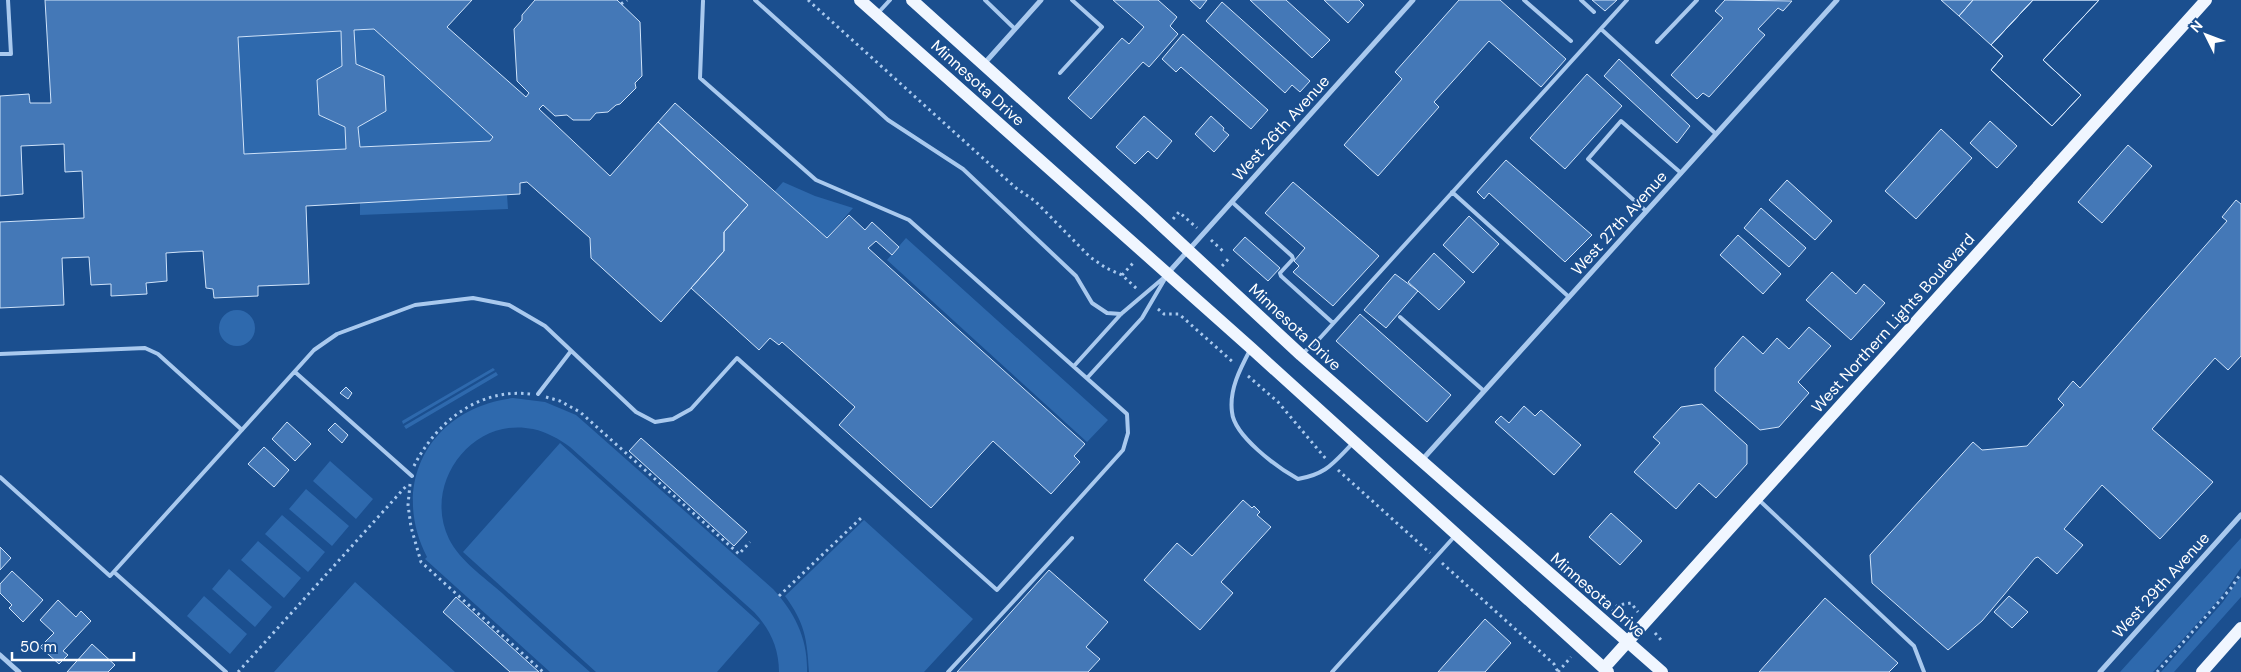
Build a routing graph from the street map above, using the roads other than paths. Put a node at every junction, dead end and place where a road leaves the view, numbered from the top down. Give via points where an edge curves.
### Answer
1 (8, 0) edge
2 (703, 0) edge
3 (755, 0) edge
4 (860, 0) edge
5 (890, 0) edge
6 (912, 0) edge
7 (985, 0) edge
8 (1041, 0) edge
9 (1072, 0) edge
10 (1413, 0) edge
11 (1524, 0) edge
12 (1581, 0) edge
13 (1627, 0) edge
14 (1697, 0) edge
15 (1837, 0) edge
16 (2206, 0) edge
17 (1594, 12) dead end
18 (876, 15) junction
19 (1015, 29) junction
20 (1601, 29) junction
21 (1571, 41) dead end
22 (1658, 42) dead end
23 (0, 54) edge
24 (984, 65) junction
25 (1060, 73) dead end
26 (1716, 134) junction
27 (1681, 173) junction
28 (1452, 192) junction
29 (1232, 202) junction
30 (1646, 211) junction
31 (1189, 250) junction
32 (1168, 273) junction
33 (1569, 297) junction
34 (1121, 314) junction
35 (1400, 317) dead end
36 (1333, 323) junction
37 (1252, 348) junction
38 (571, 350) junction
39 (0, 354) edge
40 (1301, 355) junction
41 (1074, 366) junction
42 (295, 372) junction
43 (1088, 377) junction
44 (1484, 391) junction
45 (538, 394) road end
46 (242, 430) junction
47 (1354, 441) junction
48 (1421, 462) junction
49 (412, 476) road end
50 (0, 477) edge
51 (1757, 498) junction
52 (2241, 515) edge
53 (1458, 534) junction
54 (1072, 538) dead end
55 (114, 572) junction
56 (2241, 628) edge
57 (1627, 640) junction
58 (0, 655) edge
59 (1922, 667) junction
60 (1606, 670) edge
61 (19, 672) edge
62 (226, 672) edge
63 (948, 672) edge
64 (1332, 672) edge
65 (1662, 672) edge
66 (1917, 672) edge
67 (1924, 672) edge
68 (2100, 672) edge
69 (2202, 672) edge

1 - 23 lane via 11,54
2 - 41 lane via 700,78 816,180 908,220
3 - 34 lane via 888,120 963,168 1076,276 1092,303 1107,313
4 - 18 main road, Minnesota Drive
5 - 18 lane
6 - 24 main road, Minnesota Drive
7 - 19 lane
8 - 19 street
9 - 25 lane via 1102,27
10 - 29 street, West 26th Avenue
11 - 21 lane
12 - 17 lane
13 - 20 lane
14 - 22 lane
15 - 26 street, West 27th Avenue
16 - 51 main road, West Northern Lights Boulevard
18 - 32 main road, Minnesota Drive
19 - 24 street
20 - 26 lane
20 - 28 lane
24 - 31 main road, Minnesota Drive
26 - 27 street, West 27th Avenue
27 - 30 street, West 27th Avenue
27 - 30 lane via 1621,121 1588,159
28 - 33 lane
28 - 36 lane
29 - 31 street, West 26th Avenue
29 - 36 lane via 1292,256 1281,276
30 - 33 street, West 27th Avenue
31 - 32 street, West 26th Avenue
31 - 40 main road, Minnesota Drive
32 - 34 lane
32 - 37 main road, Minnesota Drive
32 - 43 lane via 1142,318
33 - 44 street, West 27th Avenue
34 - 41 lane
35 - 44 lane
36 - 40 lane
37 - 47 main road, Minnesota Drive
37 - 47 lane via 1240,368 1232,398 1232,414 1241,431 1260,452 1278,468 1298,479 1316,476
38 - 42 lane via 545,326 509,305 473,298 415,305 337,334 314,350
38 - 43 lane via 636,412 655,422 673,419 692,409 737,358 997,590 1122,450 1128,433 1127,414
38 - 45 lane
39 - 46 lane via 145,348 158,354
40 - 48 main road, Minnesota Drive
41 - 43 lane
42 - 46 lane
42 - 49 lane
44 - 48 street, West 27th Avenue
46 - 55 lane
47 - 53 main road, Minnesota Drive
48 - 57 main road, Minnesota Drive
50 - 55 lane via 110,576
51 - 57 main road, West Northern Lights Boulevard
51 - 59 lane via 1914,646
52 - 68 street, West 29th Avenue
53 - 60 main road, Minnesota Drive
53 - 64 lane
54 - 63 lane
55 - 62 lane
56 - 69 main road
57 - 60 main road, West Northern Lights Boulevard
57 - 65 main road, Minnesota Drive
58 - 61 street
59 - 66 lane
59 - 67 lane

